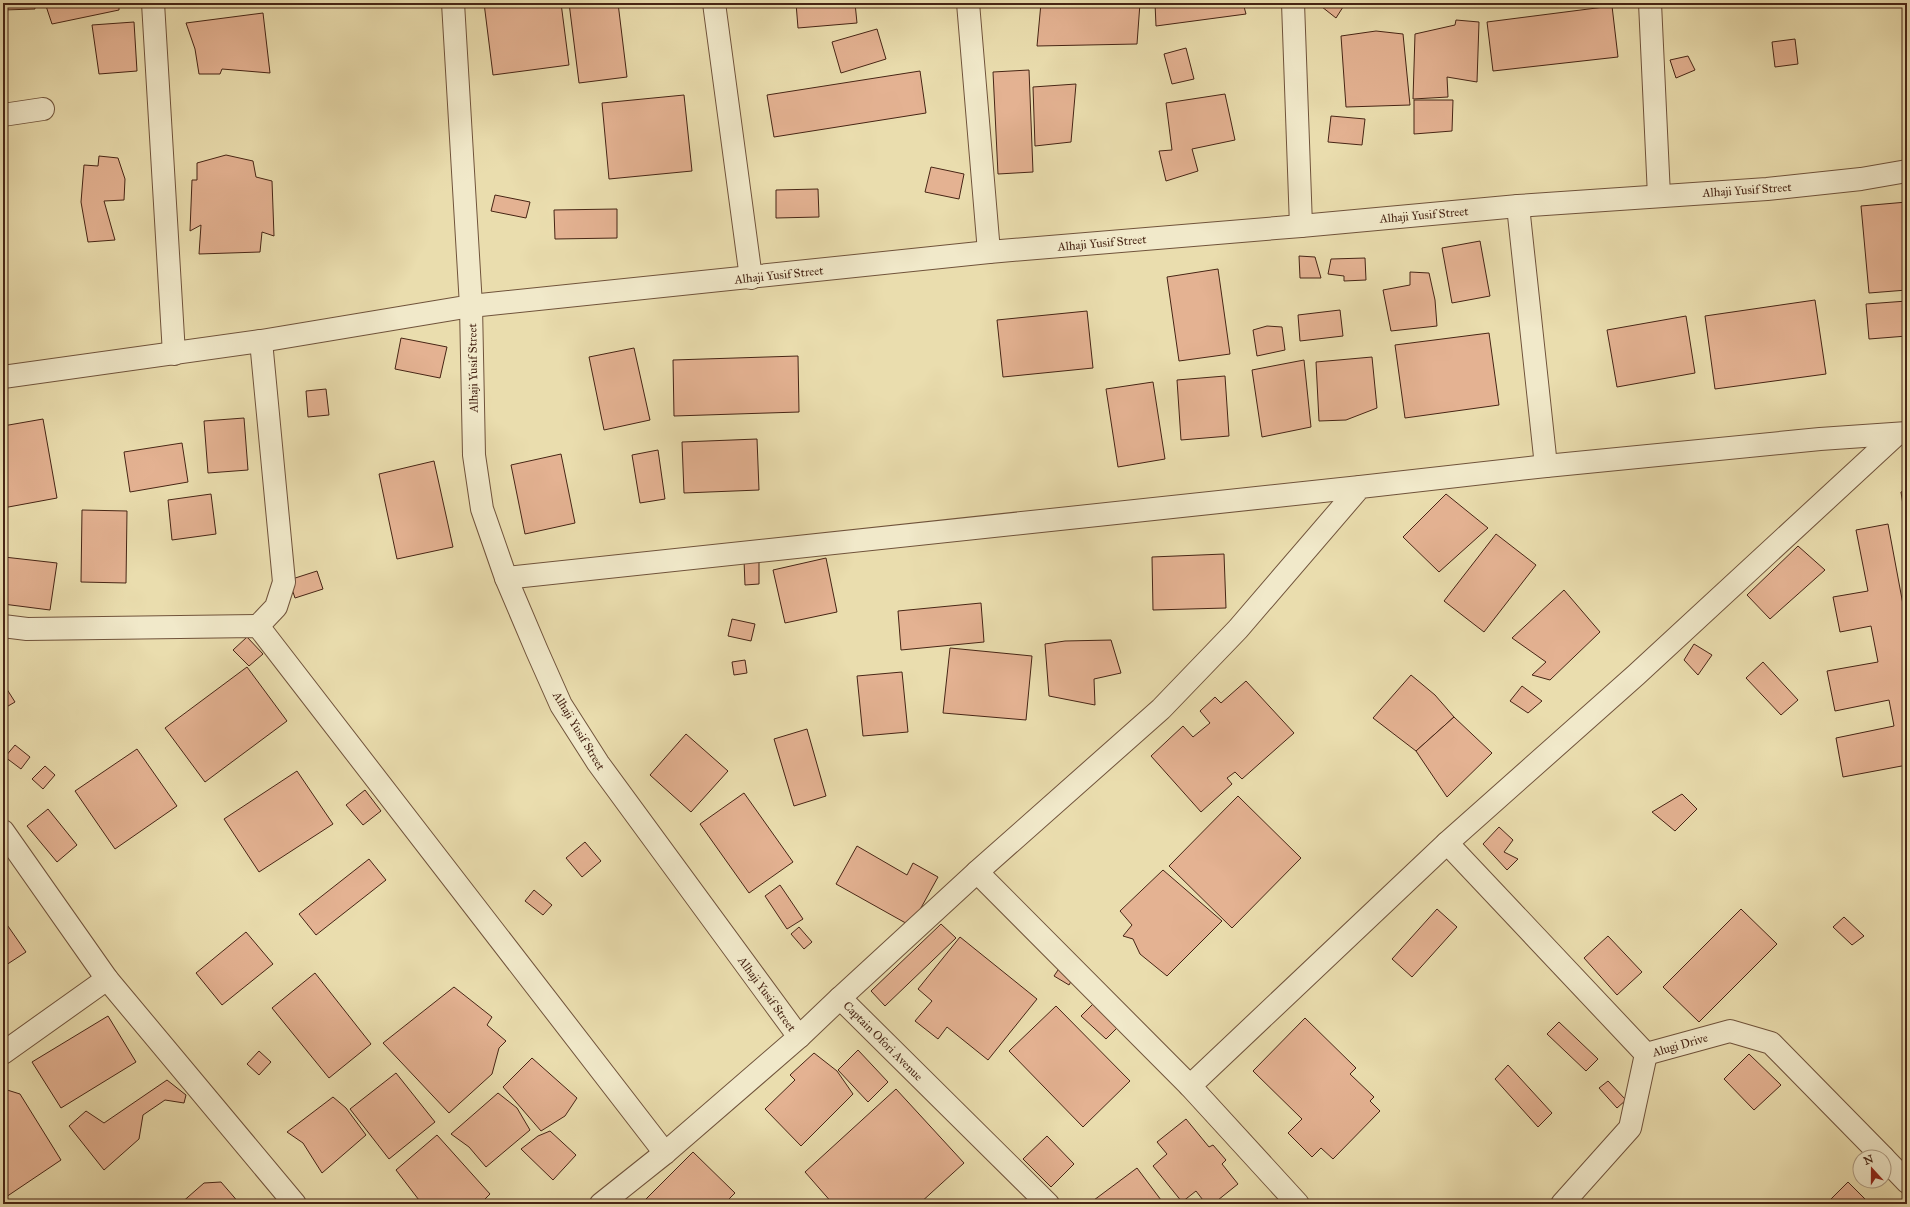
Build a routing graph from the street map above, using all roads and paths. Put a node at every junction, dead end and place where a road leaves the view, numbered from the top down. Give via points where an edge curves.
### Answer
1 (153, 3) edge
2 (453, 3) edge
3 (714, 3) edge
4 (968, 3) edge
5 (1293, 3) edge
6 (1650, 3) edge
7 (43, 109) dead end
8 (3, 115) edge
9 (1907, 171) edge
10 (1659, 196) junction
11 (1518, 206) junction
12 (1301, 226) junction
13 (989, 252) junction
14 (751, 278) junction
15 (471, 306) junction
16 (261, 341) junction
17 (174, 354) junction
18 (3, 377) edge
19 (1902, 433) edge
20 (1546, 466) junction
21 (1360, 487) junction
22 (506, 578) junction
23 (3, 626) edge
24 (258, 626) junction
25 (3, 831) edge
26 (1447, 843) junction
27 (977, 872) junction
28 (107, 979) junction
29 (840, 998) junction
30 (799, 1037) junction
31 (3, 1053) edge
32 (1646, 1054) junction
33 (1190, 1086) junction
34 (1874, 1149) edge
35 (665, 1153) junction
36 (1892, 1167) edge
37 (1907, 1182) edge
38 (295, 1204) edge
39 (601, 1204) edge
40 (1048, 1204) edge
41 (1298, 1204) edge
42 (1562, 1204) edge

1 - 17 street
2 - 15 street
3 - 14 street
4 - 13 street
5 - 12 street
6 - 10 street
7 - 8 street
9 - 10 street, Alhaji Yusif Street via 1861,179 1767,189
10 - 11 street, Alhaji Yusif Street
11 - 12 street, Alhaji Yusif Street
11 - 20 street
12 - 13 street, Alhaji Yusif Street
13 - 14 street, Alhaji Yusif Street
14 - 15 street, Alhaji Yusif Street
15 - 16 street
15 - 22 street, Alhaji Yusif Street via 474,455 482,509
16 - 17 street
16 - 24 street via 284,582 276,607
17 - 18 street
19 - 20 street via 1820,438
19 - 26 street
20 - 21 street
21 - 22 street
21 - 27 street via 1238,629 1161,709
22 - 30 street, Alhaji Yusif Street via 561,705 598,763
23 - 24 street via 27,629
24 - 35 street
25 - 28 street
26 - 32 street, Alugi Drive
26 - 33 street
27 - 29 street
27 - 33 street
28 - 31 street
28 - 38 street
29 - 30 street, Captain Ofori Avenue
29 - 40 street, Captain Ofori Avenue
30 - 35 street, Captain Ofori Avenue
32 - 34 street, Alugi Drive via 1730,1030 1771,1042
32 - 42 street via 1630,1128
33 - 41 street
35 - 39 street, Captain Ofori Avenue
36 - 37 street, Alugi Drive

